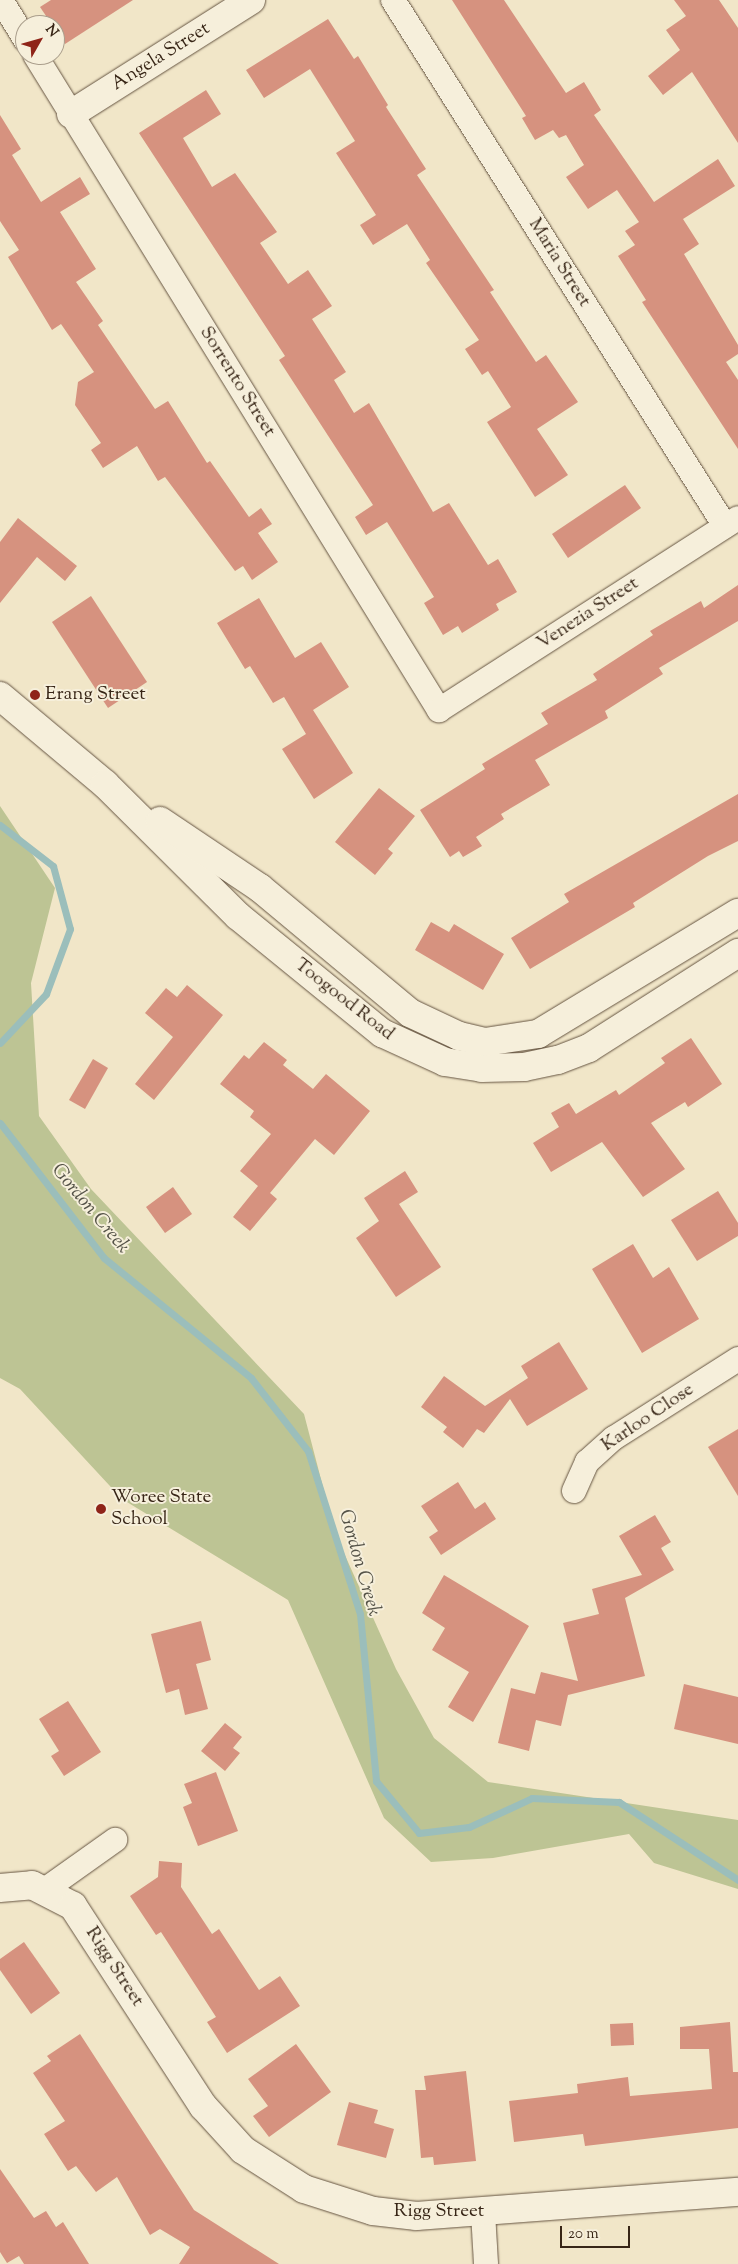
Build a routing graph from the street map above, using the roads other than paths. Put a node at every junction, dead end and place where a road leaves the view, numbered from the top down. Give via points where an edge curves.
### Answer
1 (1, 0) edge
2 (251, 0) edge
3 (393, 0) edge
4 (15, 23) edge
5 (41, 65) edge
6 (72, 114) junction
7 (731, 522) edge
8 (3, 699) edge
9 (439, 710) joint
10 (105, 784) junction
11 (738, 913) edge
12 (738, 953) edge
13 (738, 1359) edge
14 (574, 1491) dead end
15 (115, 1840) dead end
16 (0, 1888) edge
17 (46, 1889) junction
18 (738, 2192) edge
19 (483, 2213) junction
20 (486, 2264) edge

1 - 4 street
2 - 6 street, Angela Street
3 - 7 street, Maria Street
5 - 6 street, Sorrento Street
6 - 9 street, Sorrento Street
7 - 9 street, Venezia Street
8 - 10 street, Toogood Road
10 - 11 street, Toogood Road via 260,888 410,1013 459,1036 485,1042 538,1034
10 - 12 street, Toogood Road via 246,922 382,1033 445,1062 482,1068 524,1067 558,1060 589,1048
13 - 14 street, Karloo Close via 614,1438 587,1462
15 - 17 street
16 - 17 street, Rigg Street via 32,1884
17 - 19 street, Rigg Street via 73,1906 90,1927 203,2106 243,2150 304,2189 373,2211 416,2216
18 - 19 street, Rigg Street
19 - 20 street

